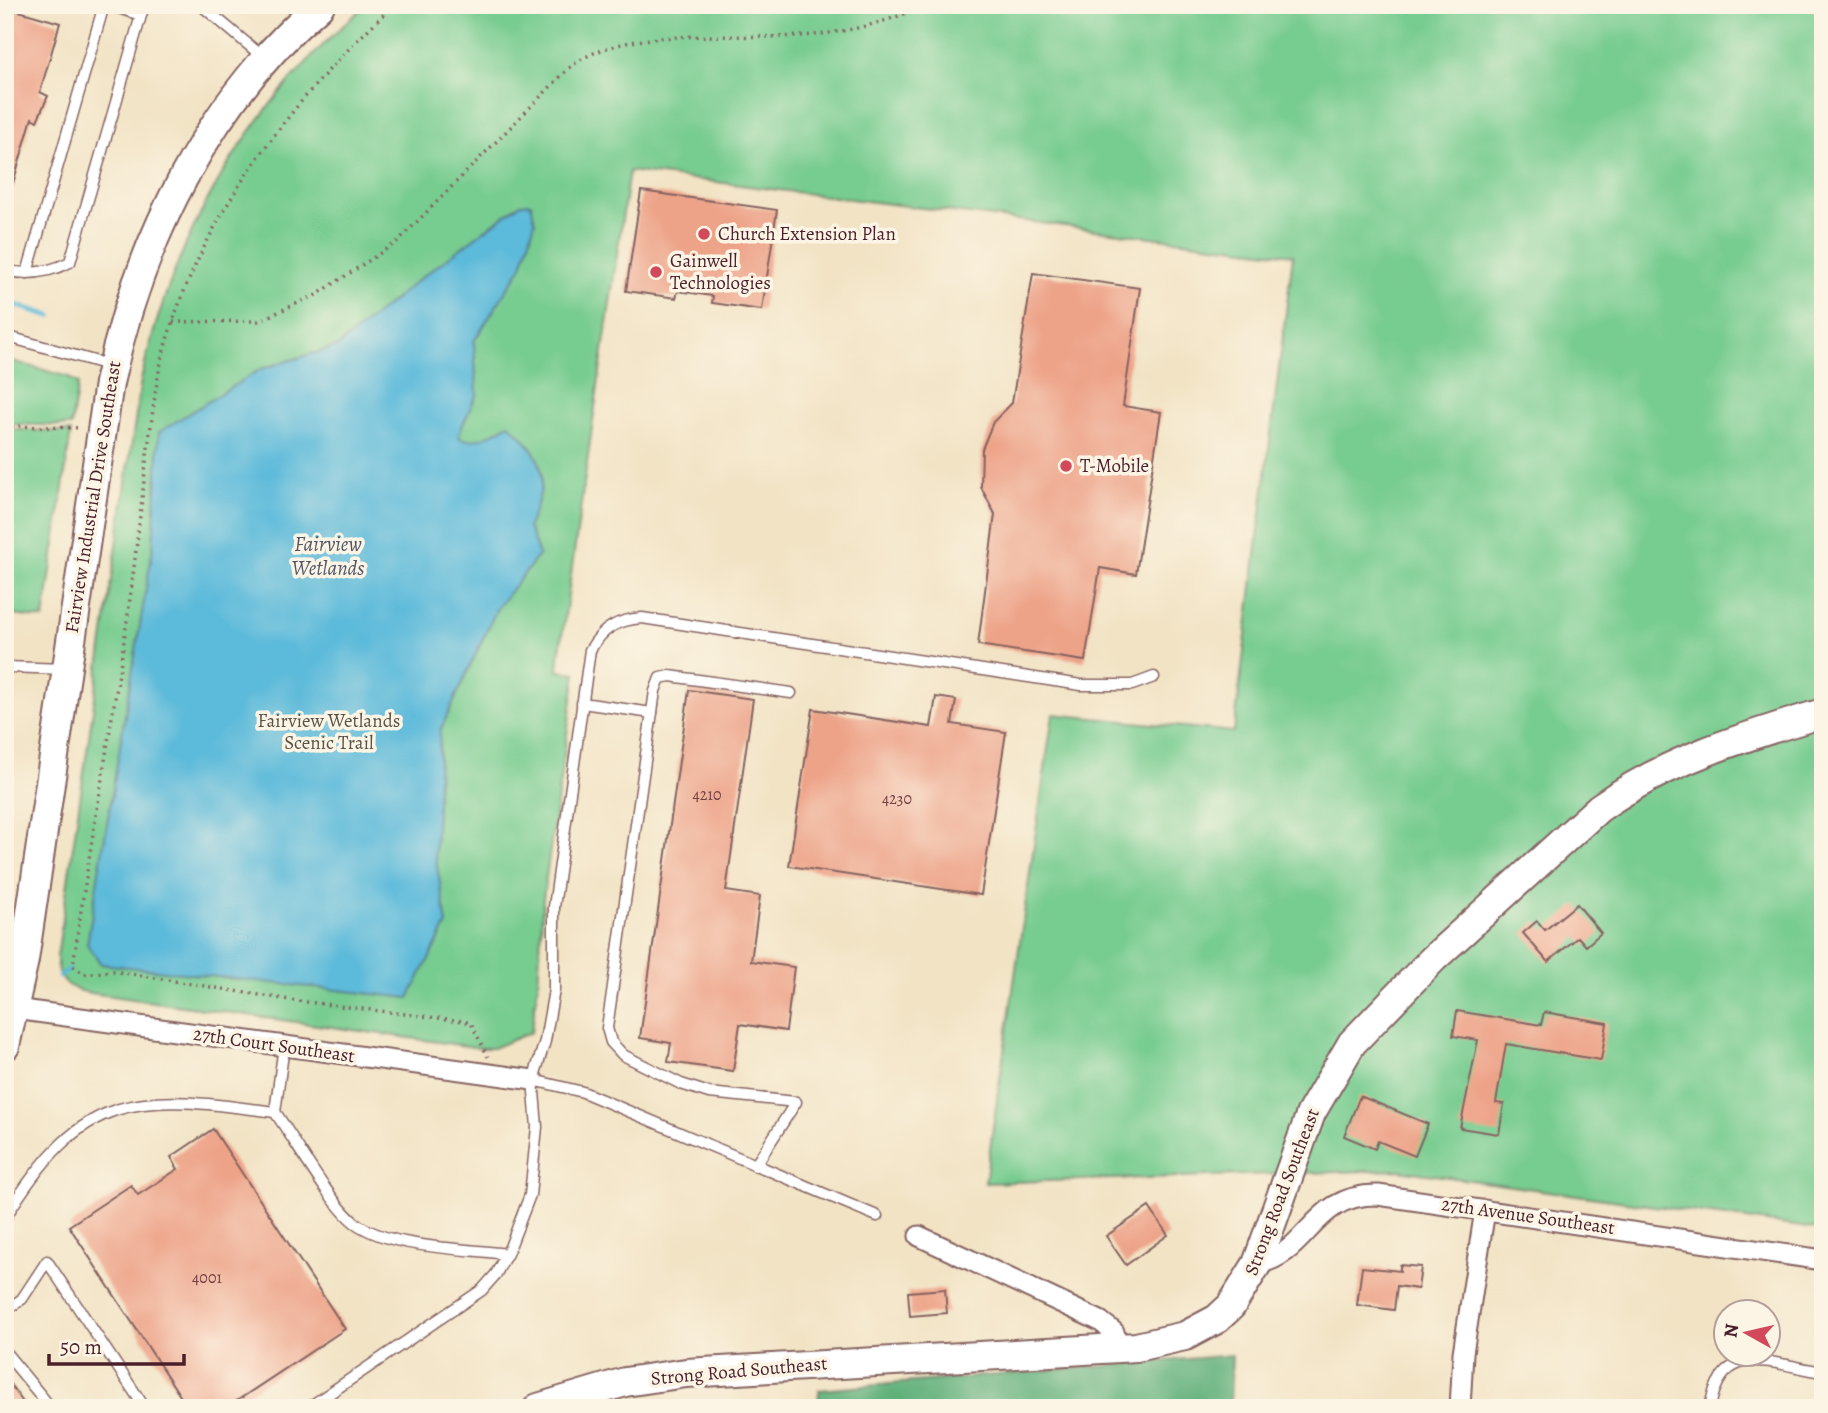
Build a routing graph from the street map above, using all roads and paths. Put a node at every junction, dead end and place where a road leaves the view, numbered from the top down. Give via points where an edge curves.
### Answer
1 (106, 5) edge
2 (201, 5) edge
3 (320, 5) edge
4 (394, 5) edge
5 (926, 5) edge
6 (142, 10) edge
7 (266, 60) junction
8 (5, 270) edge
9 (27, 273) junction
10 (173, 322) junction
11 (5, 336) edge
12 (113, 366) junction
13 (5, 426) edge
14 (101, 428) junction
15 (5, 667) edge
16 (66, 669) junction
17 (1154, 677) dead end
18 (791, 693) dead end
19 (582, 703) junction
20 (652, 713) junction
21 (1823, 713) edge
22 (15, 1009) junction
23 (5, 1046) edge
24 (284, 1046) junction
25 (497, 1075) junction
26 (533, 1080) junction
27 (275, 1112) junction
28 (755, 1166) junction
29 (1485, 1210) junction
30 (877, 1216) dead end
31 (5, 1218) edge
32 (919, 1237) dead end
33 (507, 1254) junction
34 (1823, 1260) edge
35 (1257, 1264) junction
36 (5, 1311) edge
37 (1119, 1348) junction
38 (5, 1352) edge
39 (1823, 1372) edge
40 (51, 1408) edge
41 (145, 1408) edge
42 (308, 1408) edge
43 (538, 1408) edge
44 (1460, 1408) edge
45 (1710, 1408) edge

1 - 6 lane
1 - 9 lane
2 - 7 lane
3 - 7 street, Fairview Industrial Drive Southeast
4 - 10 path via 324,74 260,153 187,281
5 - 10 path via 866,28 803,36 658,39 604,46 579,58 397,242 318,294 258,321
6 - 9 lane via 70,262 54,270
7 - 12 street, Fairview Industrial Drive Southeast via 210,133 170,201 126,309
8 - 9 lane
10 - 25 path via 153,414 127,618 73,966 83,974 113,971 471,1023
11 - 12 lane
12 - 14 street, Fairview Industrial Drive Southeast
13 - 14 path
14 - 16 street, Fairview Industrial Drive Southeast
15 - 16 lane
16 - 22 street, Fairview Industrial Drive Southeast
17 - 19 lane via 1132,685 1081,685 642,618 612,624 599,635 590,650
18 - 20 lane via 670,676 660,678
19 - 20 lane
19 - 26 lane via 554,907 554,990
20 - 28 lane via 607,1028 611,1042 623,1055 681,1084 709,1093 796,1102
21 - 35 street, Strong Road Southeast via 1690,757 1619,794 1398,993 1352,1043 1322,1090
22 - 23 street, Fairview Industrial Drive Southeast
22 - 24 street, 27th Court Southeast
24 - 25 street, 27th Court Southeast
24 - 27 lane
25 - 26 street, 27th Court Southeast
26 - 28 lane via 583,1092
26 - 33 lane via 537,1127 530,1195
27 - 31 lane via 187,1101 125,1106 65,1138 38,1167
27 - 33 lane via 353,1222 407,1242
28 - 30 lane
29 - 34 street, 27th Avenue Southeast
29 - 35 street, 27th Avenue Southeast via 1358,1195 1328,1208 1280,1256
29 - 44 street via 1463,1353
32 - 37 street via 1100,1321 1114,1332
33 - 42 lane via 482,1290
35 - 37 street, Strong Road Southeast via 1231,1306 1202,1328 1168,1341
36 - 41 lane via 22,1299 47,1261
37 - 43 street, Strong Road Southeast via 686,1373 612,1385
38 - 40 lane
39 - 45 lane via 1744,1361 1730,1365 1714,1383

